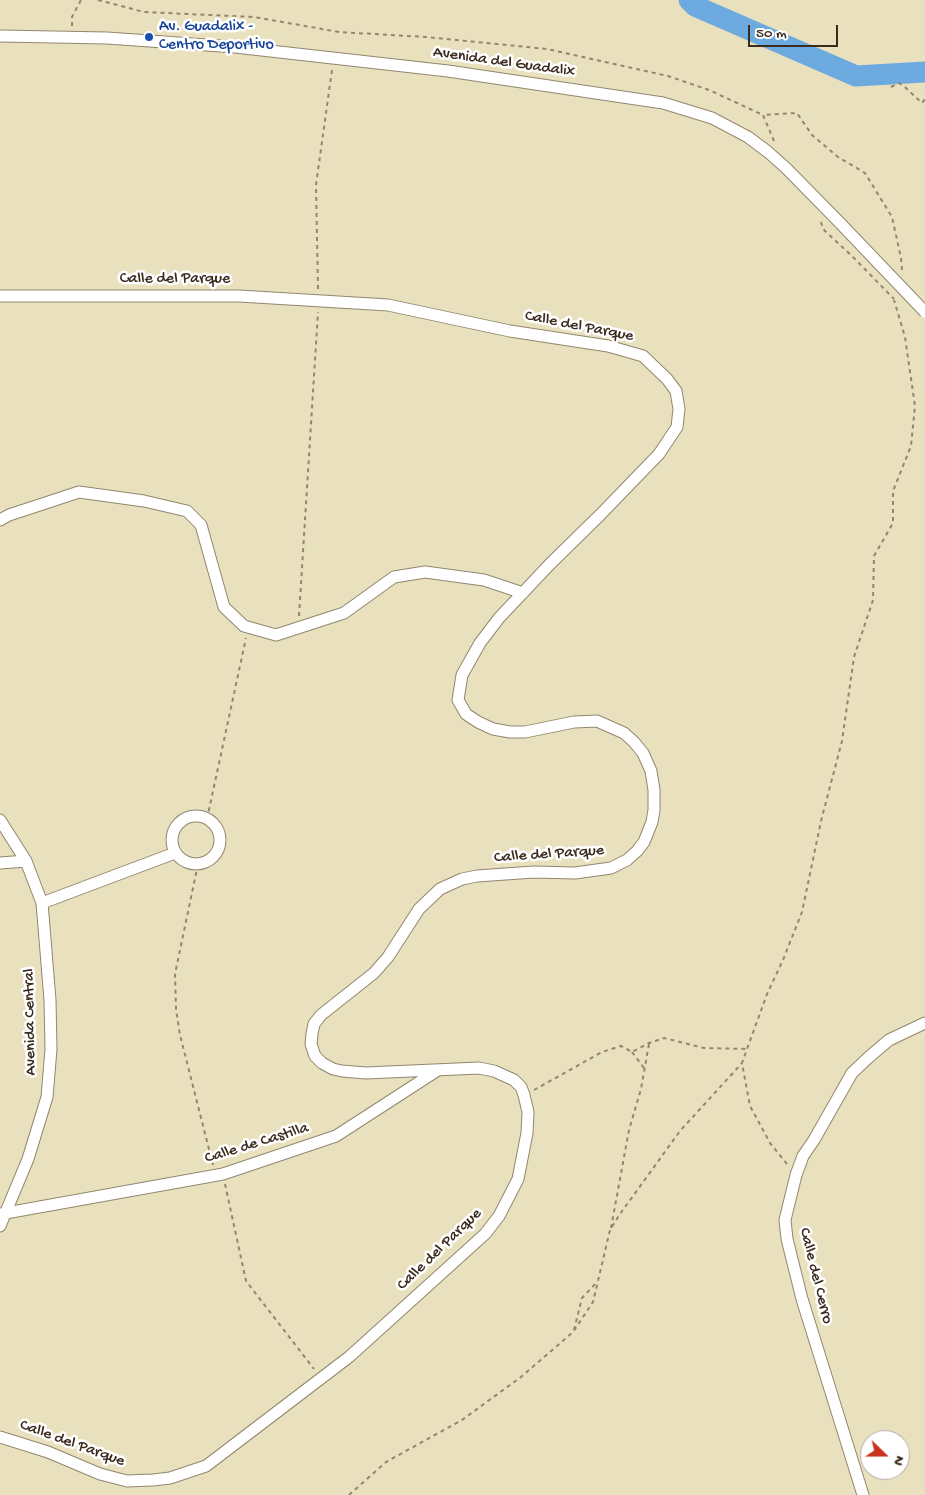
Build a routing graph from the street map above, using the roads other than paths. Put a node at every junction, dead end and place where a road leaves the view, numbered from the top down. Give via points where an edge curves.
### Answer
1 (0, 36) edge
2 (0, 296) edge
3 (925, 312) edge
4 (0, 520) edge
5 (523, 593) junction
6 (0, 820) edge
7 (175, 853) junction
8 (26, 861) junction
9 (0, 863) edge
10 (42, 903) junction
11 (925, 1022) edge
12 (439, 1070) junction
13 (3, 1213) edge
14 (0, 1226) edge
15 (0, 1437) edge
16 (863, 1495) edge

1 - 3 street, Avenida del Guadalix, bridge via 172,42 334,58 448,71 663,103 712,118 768,152
2 - 5 street, Calle del Parque via 239,296 388,306 510,331 608,346 643,356 676,391 679,409 677,428 659,454
4 - 5 street via 78,492 187,511 201,525 224,607 244,626 276,635 344,613 394,577 425,572 484,580
5 - 12 street, Calle del Parque via 499,618 470,659 459,687 460,705 478,722 510,732 597,720 624,733 642,753 651,771 654,790 652,822 637,851 611,868 575,873 477,876 440,889 419,909 374,973 327,1009 314,1024 313,1051 322,1063 333,1069 366,1073
6 - 8 street, Avenida Central
7 - 7 street via 172,842 174,830 181,820 204,816 220,833 221,845 216,855 206,863 184,861
7 - 10 street
8 - 9 street
8 - 10 street, Avenida Central
10 - 13 street, Avenida Central via 50,1000 51,1049 47,1097 28,1159
11 - 16 street, Calle del Cerro via 889,1040 852,1073 803,1156 785,1220 802,1299
12 - 13 street, Calle de Castilla via 336,1136 219,1175
12 - 15 street, Calle del Parque via 479,1068 494,1071 514,1080 521,1088 528,1112 518,1179 499,1216 485,1234 349,1357 206,1466 170,1478 127,1481
13 - 14 street, Avenida Central

